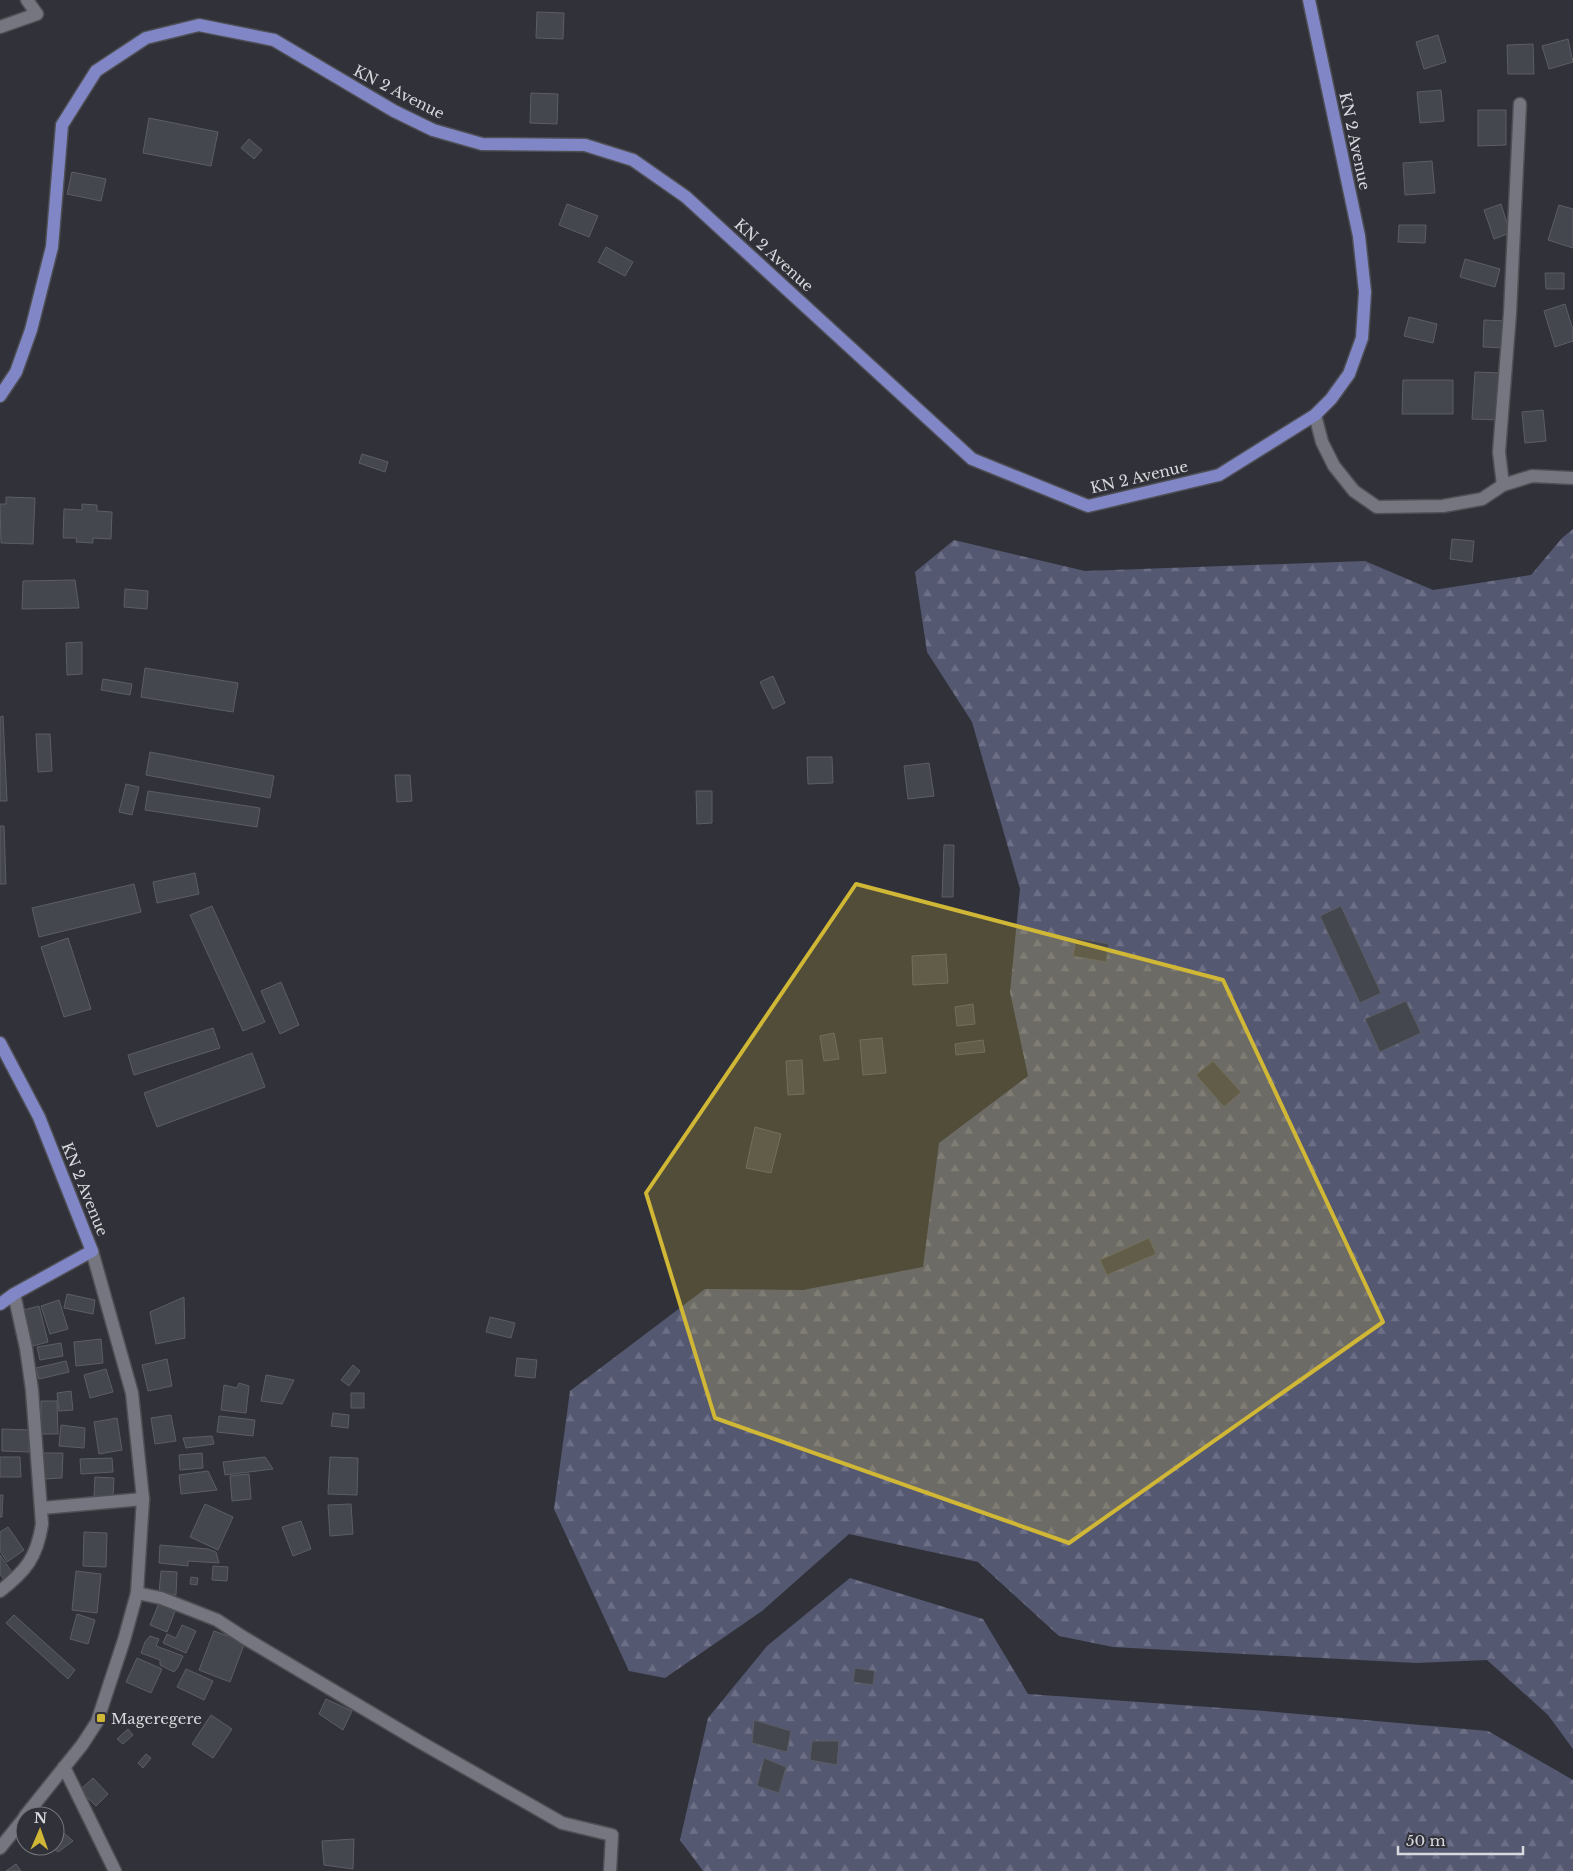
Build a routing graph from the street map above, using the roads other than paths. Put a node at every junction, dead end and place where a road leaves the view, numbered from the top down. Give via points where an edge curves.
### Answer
1 (27, 0) edge
2 (1309, 0) edge
3 (0, 26) edge
4 (1520, 104) dead end
5 (0, 396) edge
6 (1314, 415) junction
7 (1573, 478) edge
8 (1503, 485) junction
9 (0, 1043) edge
10 (92, 1250) junction
11 (14, 1294) junction
12 (0, 1304) edge
13 (143, 1499) junction
14 (42, 1508) junction
15 (0, 1591) edge
16 (137, 1593) junction
17 (64, 1767) junction
18 (33, 1806) edge
19 (15, 1829) edge
20 (0, 1848) edge
21 (115, 1871) edge
22 (610, 1871) edge

1 - 3 street via 37,14
2 - 6 main road, KN 2 Avenue via 1358,236 1365,292 1362,338 1349,374 1331,399
4 - 8 street via 1499,452
5 - 6 main road, KN 2 Avenue via 16,372 31,330 52,247 62,125 96,71 146,38 199,25 274,40 394,111 433,130 482,144 585,145 633,160 686,197 972,458 1088,506 1219,476
6 - 8 street via 1334,466 1354,491 1377,507 1443,506 1482,499
7 - 8 street via 1532,476
9 - 10 main road, KN 2 Avenue via 39,1117
10 - 11 main road, KN 2 Avenue
10 - 13 street via 132,1394
11 - 12 main road, KN 2 Avenue
11 - 14 street via 32,1390
13 - 14 street
13 - 16 street
14 - 15 street via 39,1542 30,1562 15,1580
16 - 17 street via 97,1722
16 - 22 street via 161,1598 217,1620 562,1823 612,1836
17 - 18 street
17 - 21 street
19 - 20 street

